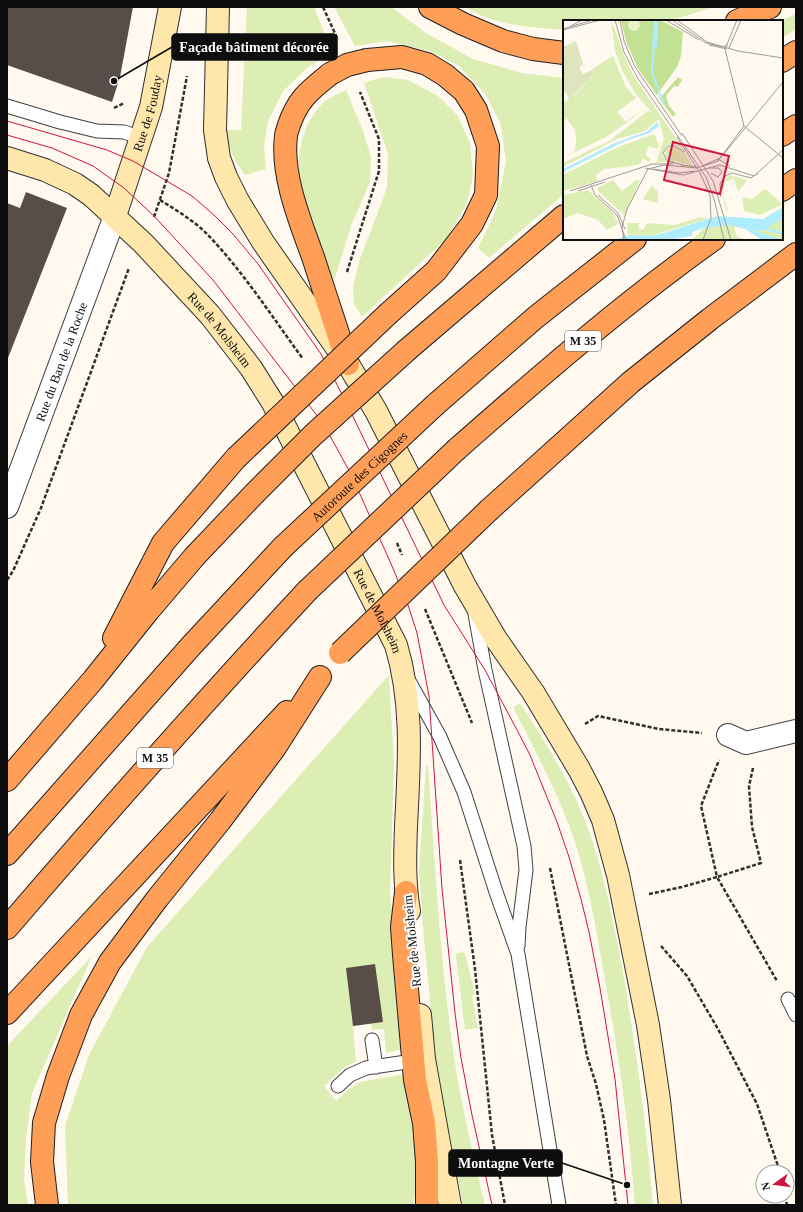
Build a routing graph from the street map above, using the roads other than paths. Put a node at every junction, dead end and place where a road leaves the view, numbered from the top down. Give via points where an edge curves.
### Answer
1 (170, 7) edge
2 (218, 7) edge
3 (430, 7) edge
4 (770, 7) edge
5 (739, 20) edge
6 (796, 52) edge
7 (563, 53) edge
8 (783, 60) edge
9 (7, 106) edge
10 (796, 126) edge
11 (783, 134) edge
12 (141, 138) junction
13 (7, 158) edge
14 (796, 180) edge
15 (783, 189) edge
16 (115, 216) junction
17 (563, 217) edge
18 (634, 240) edge
19 (713, 240) edge
20 (796, 254) edge
21 (348, 364) junction
22 (7, 507) edge
23 (465, 586) junction
24 (403, 667) junction
25 (320, 677) junction
26 (92, 680) junction
27 (796, 731) edge
28 (728, 735) road end
29 (7, 780) edge
30 (7, 854) edge
31 (406, 892) joint
32 (7, 928) edge
33 (518, 954) junction
34 (788, 999) road end
35 (7, 1013) edge
36 (796, 1015) edge
37 (372, 1040) dead end
38 (419, 1060) junction
39 (376, 1067) junction
40 (338, 1086) dead end
41 (47, 1205) edge
42 (427, 1205) edge
43 (450, 1205) edge
44 (559, 1205) edge
45 (670, 1205) edge

1 - 12 main road, Rue de Fouday via 151,107
2 - 21 main road via 215,130 219,158 238,201 263,242
3 - 7 highway via 503,41
4 - 5 highway
6 - 8 highway
9 - 12 lane via 96,131 124,132
10 - 11 highway
12 - 16 main road, Rue de Fouday
13 - 16 main road, Rue de Molsheim via 45,170 75,184
14 - 15 highway
16 - 22 street, Rue du Ban de la Roche
16 - 24 main road, Rue de Molsheim via 143,242 210,315 251,368 273,403 389,631
17 - 26 highway, bridge via 313,435 195,556
18 - 30 highway, Autoroute des Cigognes, bridge via 536,317 435,405 283,547 191,646
19 - 32 highway, M 35, bridge via 637,296 541,375 457,449 307,591 213,693
20 - 25 highway, bridge via 631,382 488,510 340,653
21 - 23 main road via 376,411
21 - 26 highway, bridge via 295,204 288,172 286,136 300,101 330,74 347,65 367,60 402,57 427,64 445,75 464,92 476,110 488,146 486,195 472,224 436,271 389,313 236,458 163,543
23 - 33 lane via 476,616 485,670 524,846 526,870
23 - 45 main road via 533,692 591,792 603,820 635,953 649,1032
24 - 31 main road, Rue de Molsheim via 407,688 409,733
24 - 33 lane via 440,737 464,792
25 - 35 highway
25 - 41 highway via 274,750 156,899 110,962 81,1015 44,1123 42,1162
26 - 29 highway
27 - 28 street via 746,743
31 - 38 highway via 403,941
33 - 44 lane
34 - 36 lane
37 - 39 lane
38 - 39 lane
38 - 42 highway via 415,1080 424,1123 428,1162
38 - 43 main road
39 - 40 lane via 350,1075

